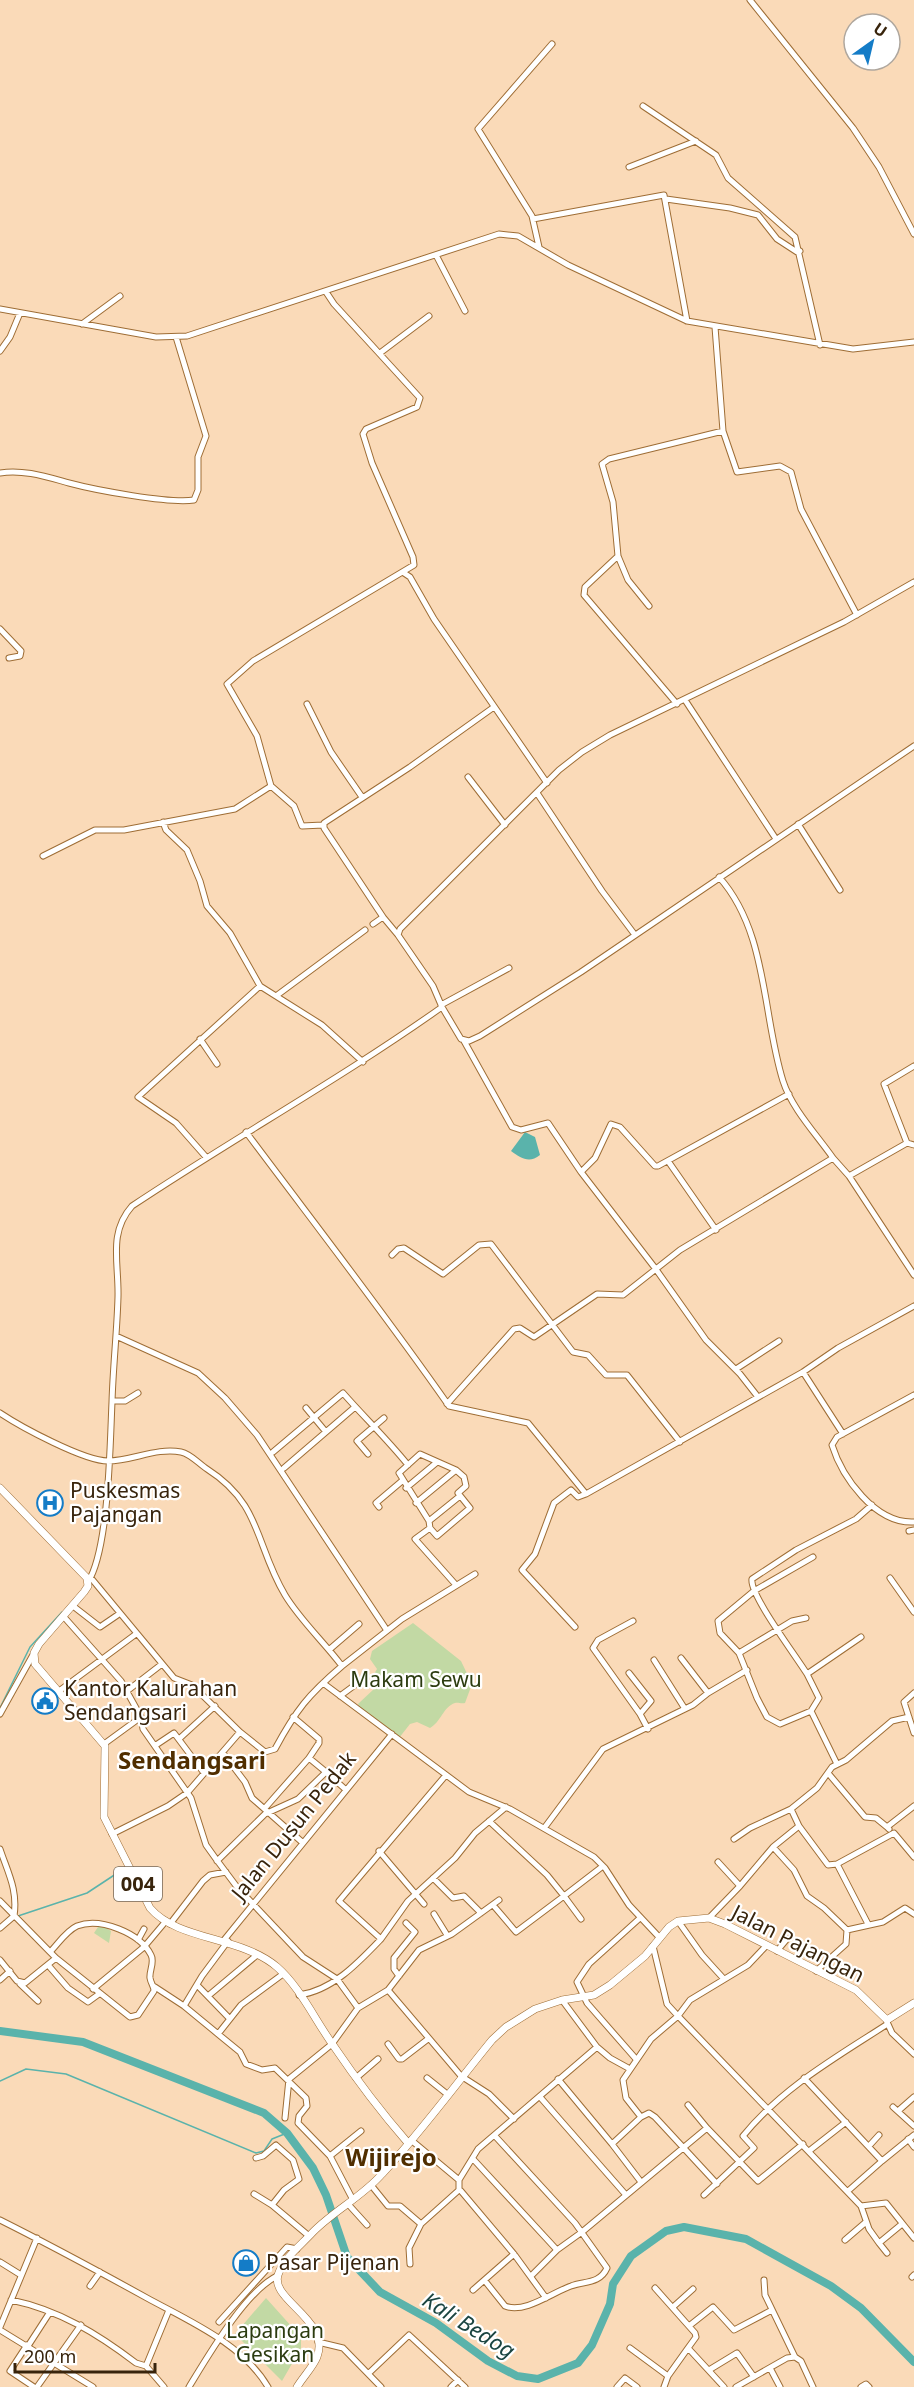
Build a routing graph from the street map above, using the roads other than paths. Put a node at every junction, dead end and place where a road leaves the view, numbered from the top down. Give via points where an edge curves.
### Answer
1 (750, 0) edge
2 (552, 44) dead end
3 (643, 106) dead end
4 (696, 141) junction
5 (629, 167) dead end
6 (666, 199) junction
7 (533, 219) junction
8 (914, 234) edge
9 (539, 248) junction
10 (800, 251) junction
11 (436, 255) junction
12 (326, 292) junction
13 (120, 296) dead end
14 (0, 309) edge
15 (465, 311) dead end
16 (20, 313) junction
17 (429, 316) dead end
18 (687, 321) junction
19 (82, 324) junction
20 (715, 327) junction
21 (176, 337) junction
22 (914, 342) edge
23 (820, 345) junction
24 (0, 351) edge
25 (380, 353) junction
26 (723, 431) junction
27 (0, 473) edge
28 (618, 556) junction
29 (404, 573) junction
30 (914, 582) edge
31 (649, 606) dead end
32 (857, 615) junction
33 (0, 629) edge
34 (9, 658) dead end
35 (685, 700) junction
36 (307, 704) dead end
37 (677, 704) junction
38 (494, 707) junction
39 (914, 746) edge
40 (468, 777) dead end
41 (547, 783) junction
42 (271, 786) junction
43 (537, 793) junction
44 (362, 797) junction
45 (163, 822) junction
46 (798, 824) junction
47 (323, 825) junction
48 (505, 825) junction
49 (776, 839) junction
50 (43, 856) dead end
51 (719, 877) junction
52 (840, 890) dead end
53 (383, 917) junction
54 (373, 924) dead end
55 (365, 930) dead end
56 (398, 934) junction
57 (635, 935) junction
58 (509, 968) dead end
59 (260, 986) junction
60 (276, 996) junction
61 (442, 1006) junction
62 (200, 1039) junction
63 (464, 1041) junction
64 (363, 1062) junction
65 (217, 1064) dead end
66 (914, 1066) edge
67 (789, 1094) junction
68 (246, 1132) junction
69 (907, 1143) junction
70 (914, 1146) edge
71 (206, 1157) junction
72 (833, 1158) junction
73 (668, 1161) junction
74 (581, 1172) junction
75 (849, 1176) junction
76 (716, 1230) junction
77 (392, 1256) dead end
78 (656, 1268) junction
79 (914, 1275) edge
80 (914, 1306) edge
81 (551, 1325) junction
82 (116, 1336) junction
83 (779, 1341) dead end
84 (736, 1370) junction
85 (803, 1372) junction
86 (138, 1393) dead end
87 (914, 1395) edge
88 (758, 1397) junction
89 (112, 1401) junction
90 (447, 1404) junction
91 (355, 1407) junction
92 (306, 1408) dead end
93 (0, 1413) edge
94 (314, 1417) junction
95 (384, 1418) dead end
96 (375, 1425) junction
97 (326, 1432) junction
98 (843, 1434) junction
99 (680, 1442) junction
100 (269, 1445) dead end
101 (273, 1452) junction
102 (368, 1454) dead end
103 (109, 1461) junction
104 (436, 1463) junction
105 (408, 1465) junction
106 (284, 1468) junction
107 (456, 1470) junction
108 (290, 1477) dead end
109 (402, 1481) junction
110 (0, 1488) edge
111 (406, 1488) junction
112 (586, 1494) junction
113 (460, 1496) junction
114 (416, 1503) junction
115 (872, 1505) junction
116 (379, 1507) dead end
117 (429, 1521) junction
118 (914, 1522) edge
119 (430, 1528) junction
120 (813, 1557) dead end
121 (475, 1574) dead end
122 (890, 1578) dead end
123 (90, 1580) junction
124 (456, 1585) junction
125 (754, 1591) junction
126 (73, 1606) junction
127 (914, 1612) edge
128 (119, 1614) junction
129 (64, 1617) junction
130 (806, 1618) dead end
131 (633, 1622) dead end
132 (359, 1624) dead end
133 (575, 1627) dead end
134 (386, 1629) junction
135 (780, 1630) junction
136 (136, 1634) junction
137 (861, 1637) dead end
138 (330, 1649) junction
139 (34, 1653) junction
140 (739, 1653) junction
141 (681, 1658) dead end
142 (103, 1660) junction
143 (654, 1660) dead end
144 (162, 1665) junction
145 (342, 1666) junction
146 (747, 1670) junction
147 (629, 1673) dead end
148 (807, 1674) junction
149 (359, 1682) dead end
150 (323, 1683) junction
151 (59, 1691) junction
152 (127, 1691) junction
153 (708, 1693) junction
154 (914, 1693) edge
155 (340, 1696) junction
156 (215, 1706) junction
157 (685, 1709) junction
158 (811, 1711) junction
159 (0, 1714) edge
160 (639, 1714) junction
161 (909, 1716) junction
162 (141, 1717) junction
163 (293, 1717) junction
164 (648, 1729) junction
165 (240, 1732) junction
166 (914, 1733) edge
167 (392, 1734) junction
168 (179, 1739) junction
169 (104, 1744) junction
170 (156, 1745) junction
171 (223, 1753) junction
172 (309, 1758) junction
173 (837, 1764) junction
174 (326, 1772) junction
175 (204, 1773) junction
176 (828, 1773) junction
177 (446, 1775) junction
178 (345, 1789) junction
179 (187, 1793) junction
180 (914, 1806) edge
181 (506, 1807) junction
182 (791, 1809) junction
183 (267, 1810) junction
184 (489, 1821) junction
185 (799, 1826) junction
186 (545, 1827) junction
187 (887, 1827) junction
188 (893, 1833) junction
189 (111, 1834) junction
190 (734, 1839) dead end
191 (302, 1842) junction
192 (773, 1847) junction
193 (0, 1848) edge
194 (379, 1851) junction
195 (914, 1857) edge
196 (217, 1861) junction
197 (718, 1862) dead end
198 (837, 1864) junction
199 (603, 1866) junction
200 (226, 1872) junction
201 (433, 1878) junction
202 (740, 1886) junction
203 (415, 1894) junction
204 (564, 1896) junction
205 (499, 1900) dead end
206 (0, 1901) edge
207 (252, 1902) junction
208 (424, 1904) dead end
209 (492, 1905) junction
210 (481, 1913) junction
211 (434, 1914) dead end
212 (914, 1914) edge
213 (398, 1915) junction
214 (14, 1916) junction
215 (640, 1918) junction
216 (710, 1918) junction
217 (581, 1919) dead end
218 (678, 1921) junction
219 (168, 1923) junction
220 (868, 1924) junction
221 (0, 1928) edge
222 (144, 1929) dead end
223 (847, 1930) junction
224 (447, 1935) junction
225 (659, 1937) junction
226 (381, 1939) junction
227 (787, 1939) dead end
228 (138, 1940) junction
229 (226, 1941) junction
230 (653, 1946) junction
231 (766, 1946) junction
232 (144, 1947) junction
233 (777, 1951) junction
234 (50, 1952) junction
235 (257, 1955) junction
236 (56, 1958) junction
237 (0, 1960) edge
238 (48, 1965) junction
239 (9, 1971) junction
240 (816, 1971) junction
241 (283, 1974) junction
242 (399, 1976) junction
243 (723, 1978) junction
244 (337, 1979) junction
245 (0, 1980) edge
246 (19, 1983) junction
247 (197, 1985) junction
248 (155, 1987) junction
249 (93, 1989) junction
250 (388, 1990) junction
251 (99, 1994) junction
252 (299, 1995) junction
253 (208, 1996) junction
254 (585, 1996) junction
255 (562, 2000) junction
256 (38, 2001) dead end
257 (914, 2003) edge
258 (184, 2006) junction
259 (358, 2008) junction
260 (678, 2016) junction
261 (229, 2018) junction
262 (887, 2022) junction
263 (219, 2034) junction
264 (428, 2038) junction
265 (332, 2044) junction
266 (388, 2044) dead end
267 (597, 2047) junction
268 (914, 2054) edge
269 (636, 2059) junction
270 (378, 2060) dead end
271 (630, 2069) junction
272 (461, 2076) junction
273 (356, 2078) junction
274 (427, 2078) dead end
275 (804, 2078) junction
276 (289, 2079) junction
277 (558, 2079) junction
278 (447, 2094) junction
279 (540, 2097) junction
280 (914, 2097) edge
281 (688, 2105) dead end
282 (767, 2108) junction
283 (641, 2117) junction
284 (285, 2118) dead end
285 (514, 2119) junction
286 (846, 2122) junction
287 (914, 2126) edge
288 (707, 2128) junction
289 (361, 2131) dead end
290 (879, 2135) dead end
291 (914, 2135) edge
292 (495, 2136) junction
293 (909, 2139) junction
294 (409, 2141) junction
295 (612, 2144) junction
296 (803, 2144) junction
297 (869, 2146) junction
298 (914, 2147) edge
299 (683, 2148) junction
300 (809, 2151) junction
301 (330, 2156) junction
302 (256, 2158) dead end
303 (474, 2160) junction
304 (882, 2161) junction
305 (740, 2162) junction
306 (459, 2180) junction
307 (641, 2182) junction
308 (717, 2184) junction
309 (371, 2185) junction
310 (459, 2190) junction
311 (848, 2191) junction
312 (254, 2194) dead end
313 (626, 2195) junction
314 (704, 2195) dead end
315 (348, 2203) junction
316 (272, 2205) junction
317 (861, 2206) junction
318 (0, 2220) edge
319 (866, 2222) junction
320 (422, 2224) junction
321 (902, 2224) junction
322 (367, 2225) dead end
323 (582, 2232) junction
324 (309, 2236) junction
325 (913, 2236) edge
326 (37, 2238) junction
327 (845, 2240) dead end
328 (879, 2243) junction
329 (297, 2249) junction
330 (557, 2250) junction
331 (887, 2253) dead end
332 (514, 2254) junction
333 (0, 2262) edge
334 (410, 2264) dead end
335 (100, 2272) junction
336 (21, 2275) junction
337 (277, 2276) junction
338 (531, 2276) junction
339 (764, 2280) dead end
340 (485, 2281) junction
341 (90, 2286) dead end
342 (655, 2288) dead end
343 (693, 2289) dead end
344 (473, 2290) dead end
345 (546, 2298) junction
346 (11, 2300) junction
347 (673, 2307) junction
348 (169, 2310) junction
349 (772, 2310) junction
350 (50, 2312) junction
351 (225, 2316) junction
352 (232, 2321) junction
353 (219, 2322) dead end
354 (81, 2325) junction
355 (689, 2326) junction
356 (0, 2328) edge
357 (218, 2338) junction
358 (318, 2342) junction
359 (27, 2345) junction
360 (630, 2348) dead end
361 (688, 2348) junction
362 (795, 2357) junction
363 (53, 2364) junction
364 (146, 2366) junction
365 (770, 2368) junction
366 (709, 2370) junction
367 (369, 2373) junction
368 (668, 2376) junction
369 (754, 2377) junction
370 (458, 2380) junction
371 (378, 2385) edge
372 (35, 2387) edge
373 (93, 2387) edge
374 (164, 2387) edge
375 (189, 2387) edge
376 (268, 2387) edge
377 (297, 2387) edge
378 (451, 2387) edge
379 (465, 2387) edge
380 (617, 2387) edge
381 (637, 2387) edge
382 (664, 2387) edge
383 (724, 2387) edge
384 (736, 2387) edge
385 (780, 2387) edge
386 (813, 2387) edge
387 (861, 2387) edge
388 (869, 2387) edge

1 - 8 street via 854,128
2 - 7 street via 478,129
3 - 4 street
4 - 5 street
4 - 10 street via 718,157 728,177 793,234
6 - 7 street via 659,194
6 - 10 street via 730,207 758,215 777,239
6 - 18 street
7 - 9 street
9 - 11 street via 518,236 499,234
9 - 18 street
10 - 23 street
11 - 12 street
11 - 15 street
12 - 21 street via 217,328
12 - 25 street
13 - 19 street
14 - 16 street
16 - 19 street
16 - 24 street
17 - 25 street
18 - 20 street
19 - 21 street
20 - 23 street
20 - 26 street
21 - 27 street via 206,430 198,457 199,482 194,500 168,500 45,475
22 - 23 street via 860,350
25 - 29 street via 421,401 417,407 366,429 363,434 413,557 414,565
26 - 28 street via 604,461
26 - 32 street via 737,472 780,466 791,472 801,509
28 - 31 street via 628,580
28 - 37 street via 585,587 584,596
29 - 38 street
29 - 42 street via 253,661 228,681 228,690 260,743
30 - 32 street
32 - 35 street
33 - 34 street via 21,651 20,656
35 - 37 street
35 - 49 street
36 - 44 street via 331,752
37 - 41 street via 600,741
38 - 41 street
38 - 44 street
39 - 46 street
40 - 48 street
41 - 43 street
42 - 45 street via 235,809
42 - 47 street via 294,806 302,826
43 - 48 street
43 - 57 street
44 - 47 street
45 - 50 street via 124,830 95,830
45 - 59 street via 187,850 207,906 230,933
46 - 49 street
46 - 52 street
47 - 53 street
48 - 56 street via 406,921
49 - 51 street
51 - 57 street
51 - 67 street via 736,897 745,916
53 - 54 street
53 - 56 street
55 - 60 street
56 - 61 street
57 - 63 street via 480,1036
58 - 61 street
59 - 60 street
59 - 62 street
60 - 64 street via 322,1025
61 - 63 street
61 - 64 street
62 - 65 street
62 - 71 street via 138,1097 176,1123
63 - 74 street via 512,1127 521,1130 548,1123
64 - 68 street
66 - 69 street via 884,1084
67 - 72 street
67 - 73 street
68 - 71 street
68 - 90 street via 422,1364
69 - 70 street
69 - 75 street
71 - 82 street via 132,1206 118,1223
72 - 75 street
72 - 76 street
73 - 74 street via 655,1166 615,1124 606,1131 595,1158
73 - 76 street
74 - 78 street
75 - 79 street
76 - 78 street
77 - 81 street via 404,1248 443,1274 479,1245 491,1244
78 - 81 street via 623,1295 597,1294
78 - 84 street via 706,1340
80 - 85 street
81 - 90 street via 534,1337 520,1328 511,1331
81 - 99 street via 573,1352 588,1355 606,1375 627,1375
82 - 89 street
82 - 134 street via 198,1373 225,1398 257,1435
83 - 84 street
84 - 88 street
85 - 88 street
85 - 98 street
86 - 89 street via 125,1401
87 - 98 street
88 - 99 street
89 - 103 street
90 - 112 street via 528,1423
91 - 94 street via 343,1393
91 - 96 street
91 - 97 street
92 - 94 street
93 - 103 street via 16,1425 68,1448
94 - 97 street
94 - 101 street
95 - 96 street
96 - 102 street via 357,1441
96 - 105 street
97 - 106 street
98 - 115 street via 833,1441 836,1456 857,1491
99 - 112 street
100 - 101 street
101 - 106 street
103 - 123 street via 106,1506
103 - 138 street via 180,1452 229,1485 252,1514 286,1598
104 - 105 street via 420,1454
104 - 107 street
104 - 111 street
105 - 109 street via 399,1473
106 - 108 street
107 - 113 street via 464,1477 466,1486 458,1493
107 - 114 street
109 - 111 street
109 - 116 street via 376,1503
110 - 123 main road
111 - 114 street
112 - 133 street via 578,1497 571,1490 557,1499 536,1554 522,1570
113 - 117 street
113 - 119 street via 470,1508 436,1536
114 - 117 street
115 - 118 street via 888,1515
115 - 125 street via 856,1519 754,1575
117 - 119 street
119 - 124 street via 415,1539
120 - 125 street
121 - 124 street
122 - 127 street
123 - 126 main road
123 - 128 street
124 - 134 street
125 - 135 street via 759,1604
125 - 140 street via 718,1619 720,1633
126 - 128 street via 100,1627
126 - 129 main road
128 - 136 street
129 - 139 main road
129 - 142 street
130 - 135 street via 792,1621
131 - 160 street via 598,1640 592,1648
132 - 138 street
134 - 145 street
135 - 140 street
135 - 148 street
136 - 142 street
136 - 144 street
137 - 148 street
138 - 145 street
139 - 151 main road via 37,1667
139 - 159 street
140 - 146 street
141 - 153 street
142 - 151 street
142 - 152 street
143 - 157 street
144 - 152 street
144 - 156 street
145 - 150 street
146 - 153 street
146 - 158 street via 757,1698 772,1722 780,1724
147 - 160 street via 651,1701
148 - 158 street via 819,1698
149 - 155 street
150 - 155 street
150 - 163 street
151 - 169 main road
152 - 162 street
153 - 157 street
154 - 161 street via 903,1702
155 - 167 street
156 - 165 street
156 - 168 street
157 - 164 street
158 - 173 street
160 - 164 street
161 - 166 street
161 - 173 street via 892,1721
162 - 169 street
162 - 170 street via 143,1729
163 - 165 street via 268,1753
163 - 172 street via 320,1740
164 - 186 street via 603,1749
165 - 171 street
167 - 177 street
167 - 178 street, Jalan Dusun Pedak
168 - 170 street via 174,1733
168 - 175 street
169 - 189 main road, 004 via 102,1807
170 - 179 street
171 - 175 street
171 - 183 street via 252,1798
172 - 174 street
172 - 183 street
173 - 176 street
174 - 178 street
174 - 183 street via 304,1794
175 - 179 street
176 - 182 street via 817,1788
176 - 187 street via 865,1817 876,1818
177 - 181 street via 476,1796
177 - 194 street
178 - 191 street, Jalan Dusun Pedak
179 - 189 street
179 - 196 street via 206,1845
180 - 187 street
181 - 184 street
181 - 186 street
182 - 185 street
182 - 190 street via 750,1827
183 - 191 street
183 - 196 street
184 - 201 street
184 - 204 street
185 - 192 street
185 - 198 street via 828,1865
186 - 199 street
187 - 188 street
188 - 195 street
188 - 198 street
189 - 219 main road, 004 via 150,1908
191 - 207 street, Jalan Dusun Pedak
192 - 202 street
192 - 223 street via 794,1870 807,1896
193 - 214 street via 15,1886
194 - 203 street
194 - 226 street via 339,1901
196 - 200 street
197 - 202 street
198 - 220 street
199 - 204 street
199 - 215 street
200 - 207 street
200 - 219 street via 210,1875 203,1881
201 - 203 street
201 - 210 street via 453,1898 464,1896
202 - 216 street
203 - 208 street
203 - 213 street
204 - 209 street via 516,1932
204 - 217 street
205 - 209 street
206 - 214 street
207 - 229 street, Jalan Dusun Pedak
207 - 244 street via 303,1957
209 - 210 street
210 - 224 street
211 - 224 street
212 - 220 street via 905,1908 883,1922
213 - 226 street
213 - 242 street via 415,1932 394,1958
214 - 221 street
214 - 234 street
215 - 225 street
215 - 254 street via 581,1972 577,1982
216 - 218 main road, Jalan Pajangan
216 - 231 main road, Jalan Pajangan
218 - 225 main road
218 - 243 street
219 - 229 main road, 004
219 - 232 street
220 - 223 street
222 - 228 street
223 - 240 street via 846,1944
224 - 242 street via 419,1950
225 - 230 main road
226 - 244 street
227 - 233 street
228 - 232 street
228 - 234 street via 99,1923 86,1924 72,1930
229 - 235 main road, 004
229 - 247 street, Jalan Dusun Pedak
230 - 254 main road via 610,1985
230 - 260 street via 667,2004
231 - 233 main road, Jalan Pajangan
231 - 243 street via 748,1965
232 - 248 street via 152,1955 150,1980
232 - 249 street
233 - 240 main road, Jalan Pajangan
234 - 236 street
235 - 241 main road, 004
235 - 253 street
236 - 238 street
236 - 249 street
237 - 239 street
238 - 246 street
238 - 251 street via 81,1999 88,2002
239 - 245 street
239 - 246 street
240 - 262 main road, Jalan Pajangan via 856,1990
241 - 252 main road, 004
241 - 261 street
242 - 250 street
243 - 260 street via 690,2000
244 - 252 street via 315,1993
244 - 259 street
246 - 256 street
247 - 253 street
247 - 258 street, Jalan Dusun Pedak
248 - 251 street via 133,2017
248 - 258 street
249 - 251 street
250 - 259 street
250 - 264 street
252 - 265 main road, 004
253 - 261 street
254 - 255 main road
254 - 269 street via 586,2003
255 - 267 street
255 - 272 main road via 535,2009 506,2027
257 - 262 main road
258 - 263 street
259 - 265 street
260 - 269 street via 651,2039
260 - 282 street
261 - 263 street
262 - 268 street
262 - 275 street
263 - 276 street via 240,2052 246,2064 262,2070 275,2068
264 - 266 street via 402,2059
264 - 272 street
265 - 273 main road, 004
265 - 276 street
267 - 271 street
267 - 277 street
269 - 271 street
270 - 273 street
271 - 283 street via 623,2080 624,2091
272 - 278 main road
272 - 285 street via 489,2094
273 - 294 main road, 004
274 - 278 street
275 - 282 street
275 - 286 street
276 - 284 street
276 - 301 street via 307,2102 298,2123
277 - 279 street
277 - 295 street
278 - 294 main road
279 - 285 street
279 - 313 street
280 - 287 street via 896,2109
281 - 288 street
282 - 296 street
282 - 305 street via 743,2136 754,2147
283 - 295 street
283 - 299 street via 656,2117
285 - 292 street
286 - 297 street
286 - 300 street
288 - 299 street
288 - 305 street
289 - 301 street
290 - 297 street
291 - 293 street
292 - 303 street via 478,2149
292 - 323 street
293 - 298 street
293 - 304 street
294 - 306 street
294 - 309 main road
295 - 307 street
296 - 300 street
296 - 305 street via 760,2181
297 - 304 street
299 - 307 street
299 - 308 street
300 - 311 street
301 - 315 street
302 - 316 street via 276,2145 298,2169 299,2179
303 - 306 street
303 - 330 street
304 - 311 street
305 - 308 street
306 - 310 street
307 - 313 street
308 - 314 street
309 - 315 main road
309 - 320 street via 388,2206 400,2206
310 - 320 street
310 - 332 street
311 - 317 street
312 - 316 street
313 - 323 street
315 - 322 street
315 - 324 main road
316 - 324 street
317 - 319 street
317 - 321 street via 884,2203
318 - 326 street
319 - 327 street
319 - 328 street
320 - 334 street via 409,2248
321 - 325 street
321 - 328 street
323 - 330 street
323 - 345 street via 606,2271 590,2283
324 - 329 main road
326 - 335 street
326 - 336 street
328 - 331 street
329 - 337 main road
329 - 351 street via 286,2247
330 - 338 street
332 - 338 street
332 - 340 street
333 - 336 street
335 - 341 street
335 - 348 street
336 - 346 street
337 - 352 street
337 - 358 main road via 282,2292 313,2326
338 - 345 street
339 - 349 street
340 - 344 street
340 - 345 street via 508,2308
342 - 347 street
343 - 347 street
346 - 350 street
346 - 356 street
347 - 355 street
348 - 357 street
348 - 364 street
349 - 355 street via 734,2330 713,2307
349 - 362 street
350 - 354 street
350 - 359 street
351 - 352 street
351 - 353 street
352 - 357 street
354 - 363 street
354 - 364 street
355 - 361 street via 696,2335
356 - 359 street
357 - 375 street
357 - 376 street via 256,2369
358 - 367 street via 343,2348
358 - 377 main road via 318,2355
359 - 363 street
359 - 372 street via 10,2371
360 - 368 street
361 - 366 street
361 - 368 street
362 - 365 street
362 - 386 street via 801,2361
363 - 372 street
363 - 373 street
364 - 374 street
365 - 369 street
365 - 385 street
366 - 369 street via 737,2353
366 - 383 street
367 - 370 street via 409,2335
367 - 371 street
368 - 382 street
369 - 384 street
370 - 378 street
370 - 379 street
380 - 381 street via 626,2378
387 - 388 street

